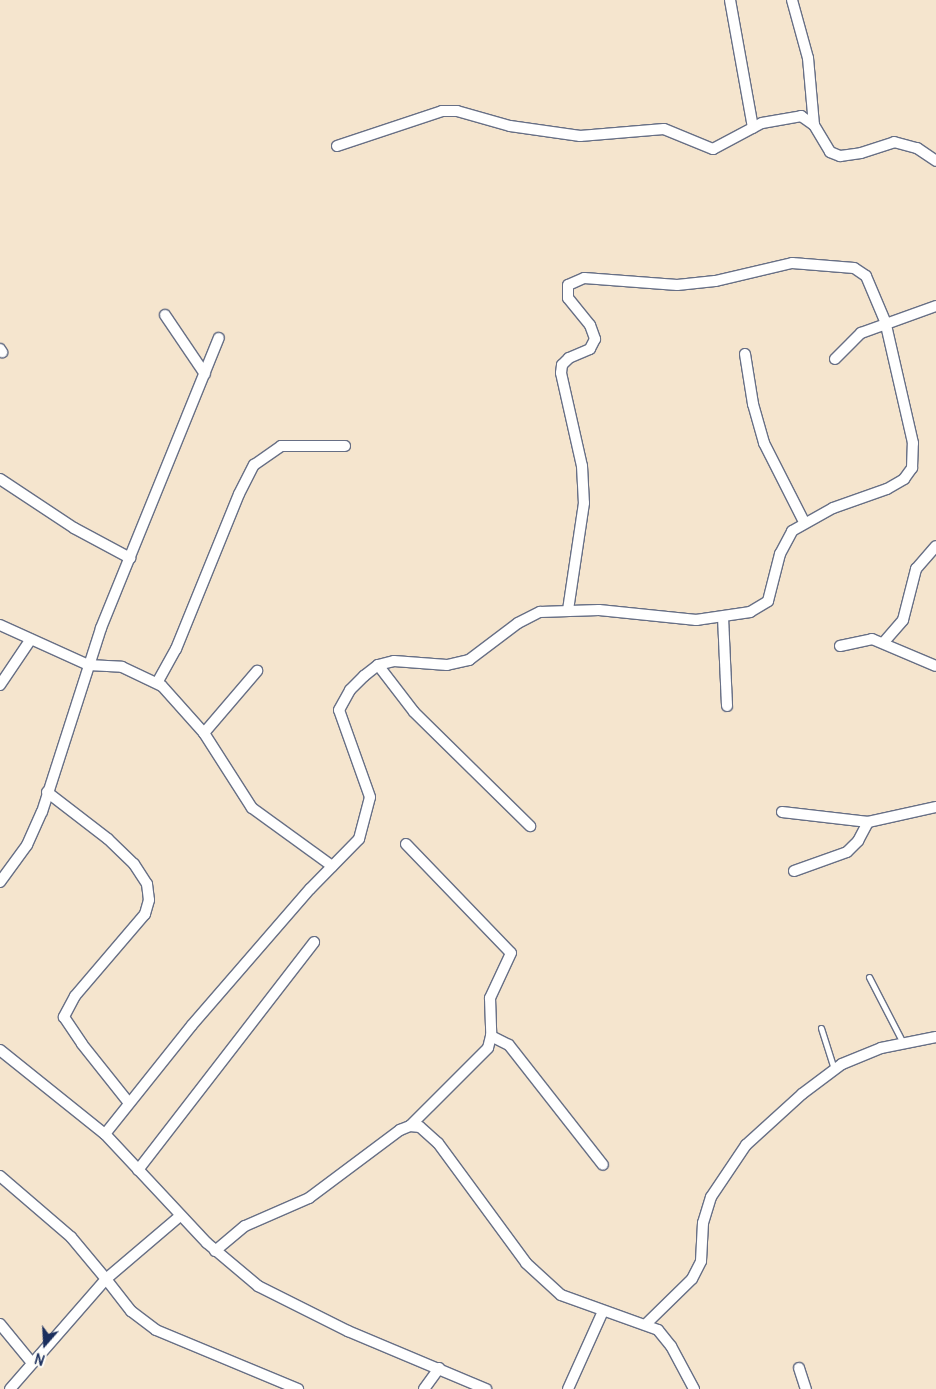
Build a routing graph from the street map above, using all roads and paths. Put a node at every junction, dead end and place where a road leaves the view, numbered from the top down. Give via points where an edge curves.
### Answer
1 (730, 0) edge
2 (792, 0) edge
3 (814, 125) junction
4 (753, 128) junction
5 (337, 146) dead end
6 (936, 161) edge
7 (936, 306) edge
8 (166, 316) dead end
9 (885, 321) junction
10 (219, 338) dead end
11 (745, 354) dead end
12 (835, 360) dead end
13 (205, 374) junction
14 (345, 446) dead end
15 (0, 479) edge
16 (804, 522) junction
17 (936, 546) edge
18 (130, 558) junction
19 (568, 610) junction
20 (723, 617) junction
21 (0, 625) edge
22 (31, 639) junction
23 (884, 642) junction
24 (840, 646) dead end
25 (88, 665) junction
26 (378, 665) junction
27 (936, 666) edge
28 (256, 671) dead end
29 (157, 683) junction
30 (0, 685) edge
31 (727, 706) dead end
32 (204, 733) junction
33 (47, 792) junction
34 (936, 807) edge
35 (782, 812) dead end
36 (868, 822) junction
37 (530, 826) dead end
38 (406, 844) dead end
39 (332, 866) junction
40 (794, 870) dead end
41 (0, 882) edge
42 (314, 942) dead end
43 (869, 977) dead end
44 (821, 1028) dead end
45 (491, 1036) junction
46 (936, 1037) edge
47 (903, 1043) junction
48 (0, 1050) edge
49 (834, 1070) junction
50 (129, 1103) junction
51 (410, 1126) junction
52 (105, 1134) junction
53 (603, 1166) dead end
54 (138, 1170) junction
55 (0, 1176) edge
56 (180, 1216) junction
57 (215, 1251) junction
58 (106, 1279) junction
59 (603, 1311) junction
60 (0, 1324) edge
61 (646, 1324) junction
62 (32, 1362) junction
63 (439, 1368) junction
64 (799, 1368) dead end
65 (10, 1389) edge
66 (298, 1389) edge
67 (424, 1389) edge
68 (486, 1389) edge
69 (568, 1389) edge
70 (694, 1389) edge
71 (806, 1389) edge

1 - 4 street
2 - 3 street via 808,58
3 - 4 street via 801,116 762,122
3 - 6 street via 830,152 840,156 861,154 894,142 917,148
4 - 5 street via 713,149 664,129 580,136 510,126 457,111 442,112
7 - 9 street
8 - 13 street
9 - 12 street via 861,332
9 - 16 street via 913,443 912,468 904,479 887,489
9 - 19 street via 866,276 854,268 820,264 774,265 716,280 677,285 584,278 568,285 568,298 590,325 595,339 590,348 569,358 562,365 561,373 582,466 584,503
10 - 13 street
11 - 16 street via 753,404 764,443
13 - 18 street
14 - 29 street via 281,446 254,465 176,649
15 - 18 street via 74,528
16 - 20 street via 792,531 785,542 768,601 750,612
17 - 23 street via 916,569 903,620
18 - 25 street
19 - 20 street via 696,620
19 - 26 street via 540,612 518,623 469,660 447,666 394,661
20 - 31 street
21 - 22 street
22 - 25 street
22 - 30 street
23 - 24 street via 858,640
23 - 27 street
25 - 29 street via 122,667
25 - 33 street
26 - 37 street via 414,712
26 - 39 street via 350,690 339,710 370,798 359,839
28 - 32 street
29 - 32 street via 186,710
32 - 39 street via 252,808
33 - 41 street via 27,845
33 - 50 street via 108,839 134,864 147,884 149,900 145,914 75,996 64,1017
34 - 36 street
35 - 36 street
36 - 40 street via 858,841 847,852
38 - 45 street via 510,949 511,957 488,1006
39 - 50 street via 192,1025
42 - 54 street
43 - 47 lane
44 - 49 lane
45 - 51 street via 488,1048
45 - 53 street via 508,1044
46 - 47 street
47 - 49 street via 881,1048
48 - 52 street
49 - 61 street via 746,1145 711,1197 703,1223 701,1261 692,1279
50 - 52 street
51 - 57 street via 375,1146 309,1198 244,1226
51 - 59 street via 420,1127 438,1143 532,1269 561,1295
52 - 54 street
54 - 56 street
55 - 58 street via 71,1237
56 - 57 street
56 - 58 street
57 - 63 street via 258,1286 289,1303 378,1345
58 - 62 street
58 - 66 street via 131,1311 156,1330
59 - 61 street
59 - 69 street
60 - 62 street
61 - 70 street via 658,1330 671,1346
62 - 65 street
63 - 67 street
63 - 68 street
64 - 71 street

